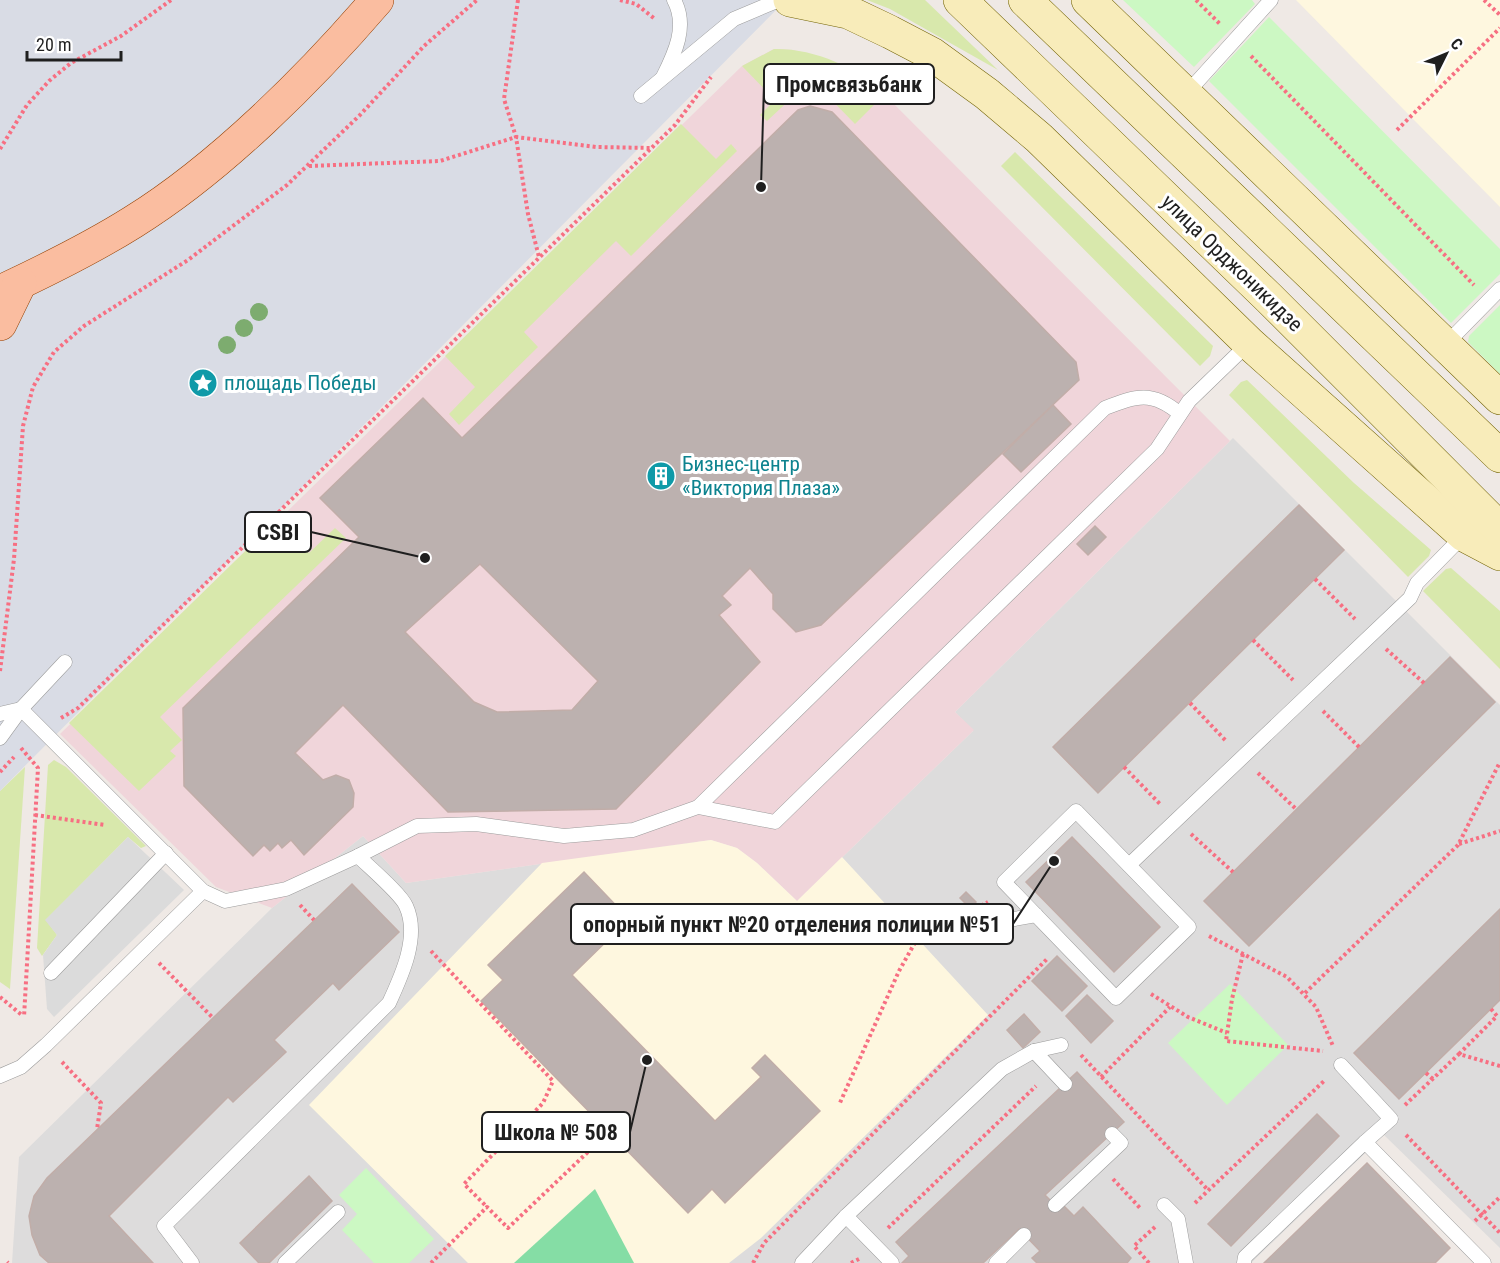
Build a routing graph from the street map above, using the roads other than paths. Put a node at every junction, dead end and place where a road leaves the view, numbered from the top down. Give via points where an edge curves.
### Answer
1 (377, 0) edge
2 (674, 0) edge
3 (779, 0) edge
4 (790, 0) edge
5 (960, 0) edge
6 (1025, 0) edge
7 (1089, 0) edge
8 (1271, 0) edge
9 (662, 80) junction
10 (1186, 94) junction
11 (641, 96) dead end
12 (10, 288) edge
13 (1500, 289) edge
14 (0, 324) edge
15 (1249, 343) junction
16 (1445, 345) junction
17 (1500, 398) edge
18 (1180, 414) junction
19 (1500, 456) edge
20 (1500, 529) edge
21 (1464, 536) junction
22 (1500, 554) edge
23 (65, 662) dead end
24 (21, 709) junction
25 (0, 714) edge
26 (0, 738) edge
27 (698, 807) junction
28 (166, 853) junction
29 (358, 856) junction
30 (1129, 865) junction
31 (203, 891) junction
32 (1036, 915) junction
33 (1003, 921) dead end
34 (51, 973) dead end
35 (1061, 1045) road end
36 (1034, 1051) junction
37 (1341, 1065) road end
38 (0, 1076) edge
39 (1065, 1084) dead end
40 (1112, 1134) dead end
41 (1365, 1142) junction
42 (1055, 1205) dead end
43 (1164, 1205) dead end
44 (338, 1212) dead end
45 (846, 1216) junction
46 (1024, 1235) dead end
47 (192, 1263) edge
48 (285, 1263) edge
49 (802, 1263) edge
50 (892, 1263) edge
51 (996, 1263) edge
52 (1186, 1263) edge
53 (1244, 1263) edge
54 (1484, 1263) edge

1 - 12 main road via 291,92 183,185 134,222
2 - 9 lane via 681,26
3 - 9 lane via 734,19
4 - 15 main road via 848,12 890,32 932,54 987,94 1039,138
5 - 20 main road, улица Орджоникидзе
6 - 19 main road
7 - 10 main road
8 - 10 lane
9 - 11 lane
10 - 16 main road
12 - 14 main road
13 - 16 lane
15 - 18 lane
15 - 21 main road
16 - 17 main road
18 - 27 lane via 1164,400 1137,396 1105,408
18 - 27 lane via 1157,449 775,822
21 - 22 main road
21 - 30 lane via 1416,583 1410,598
23 - 24 lane
24 - 25 lane
24 - 26 lane
24 - 28 lane
27 - 29 lane via 633,830 564,836 476,824 417,826
28 - 31 lane
28 - 34 lane
29 - 31 lane via 286,889 225,901
29 - 47 lane via 406,904 412,931 401,977 389,1003 164,1226
30 - 32 lane via 1076,811 1004,882
30 - 32 lane via 1189,927 1116,998
31 - 38 lane via 21,1067
32 - 33 lane
35 - 36 lane
36 - 39 lane
36 - 45 lane via 1002,1069
37 - 41 lane via 1391,1119
40 - 42 lane via 1121,1143
41 - 53 lane via 1245,1257
41 - 54 lane
43 - 52 lane via 1178,1220
44 - 48 lane
45 - 49 lane
45 - 50 lane
46 - 51 lane

